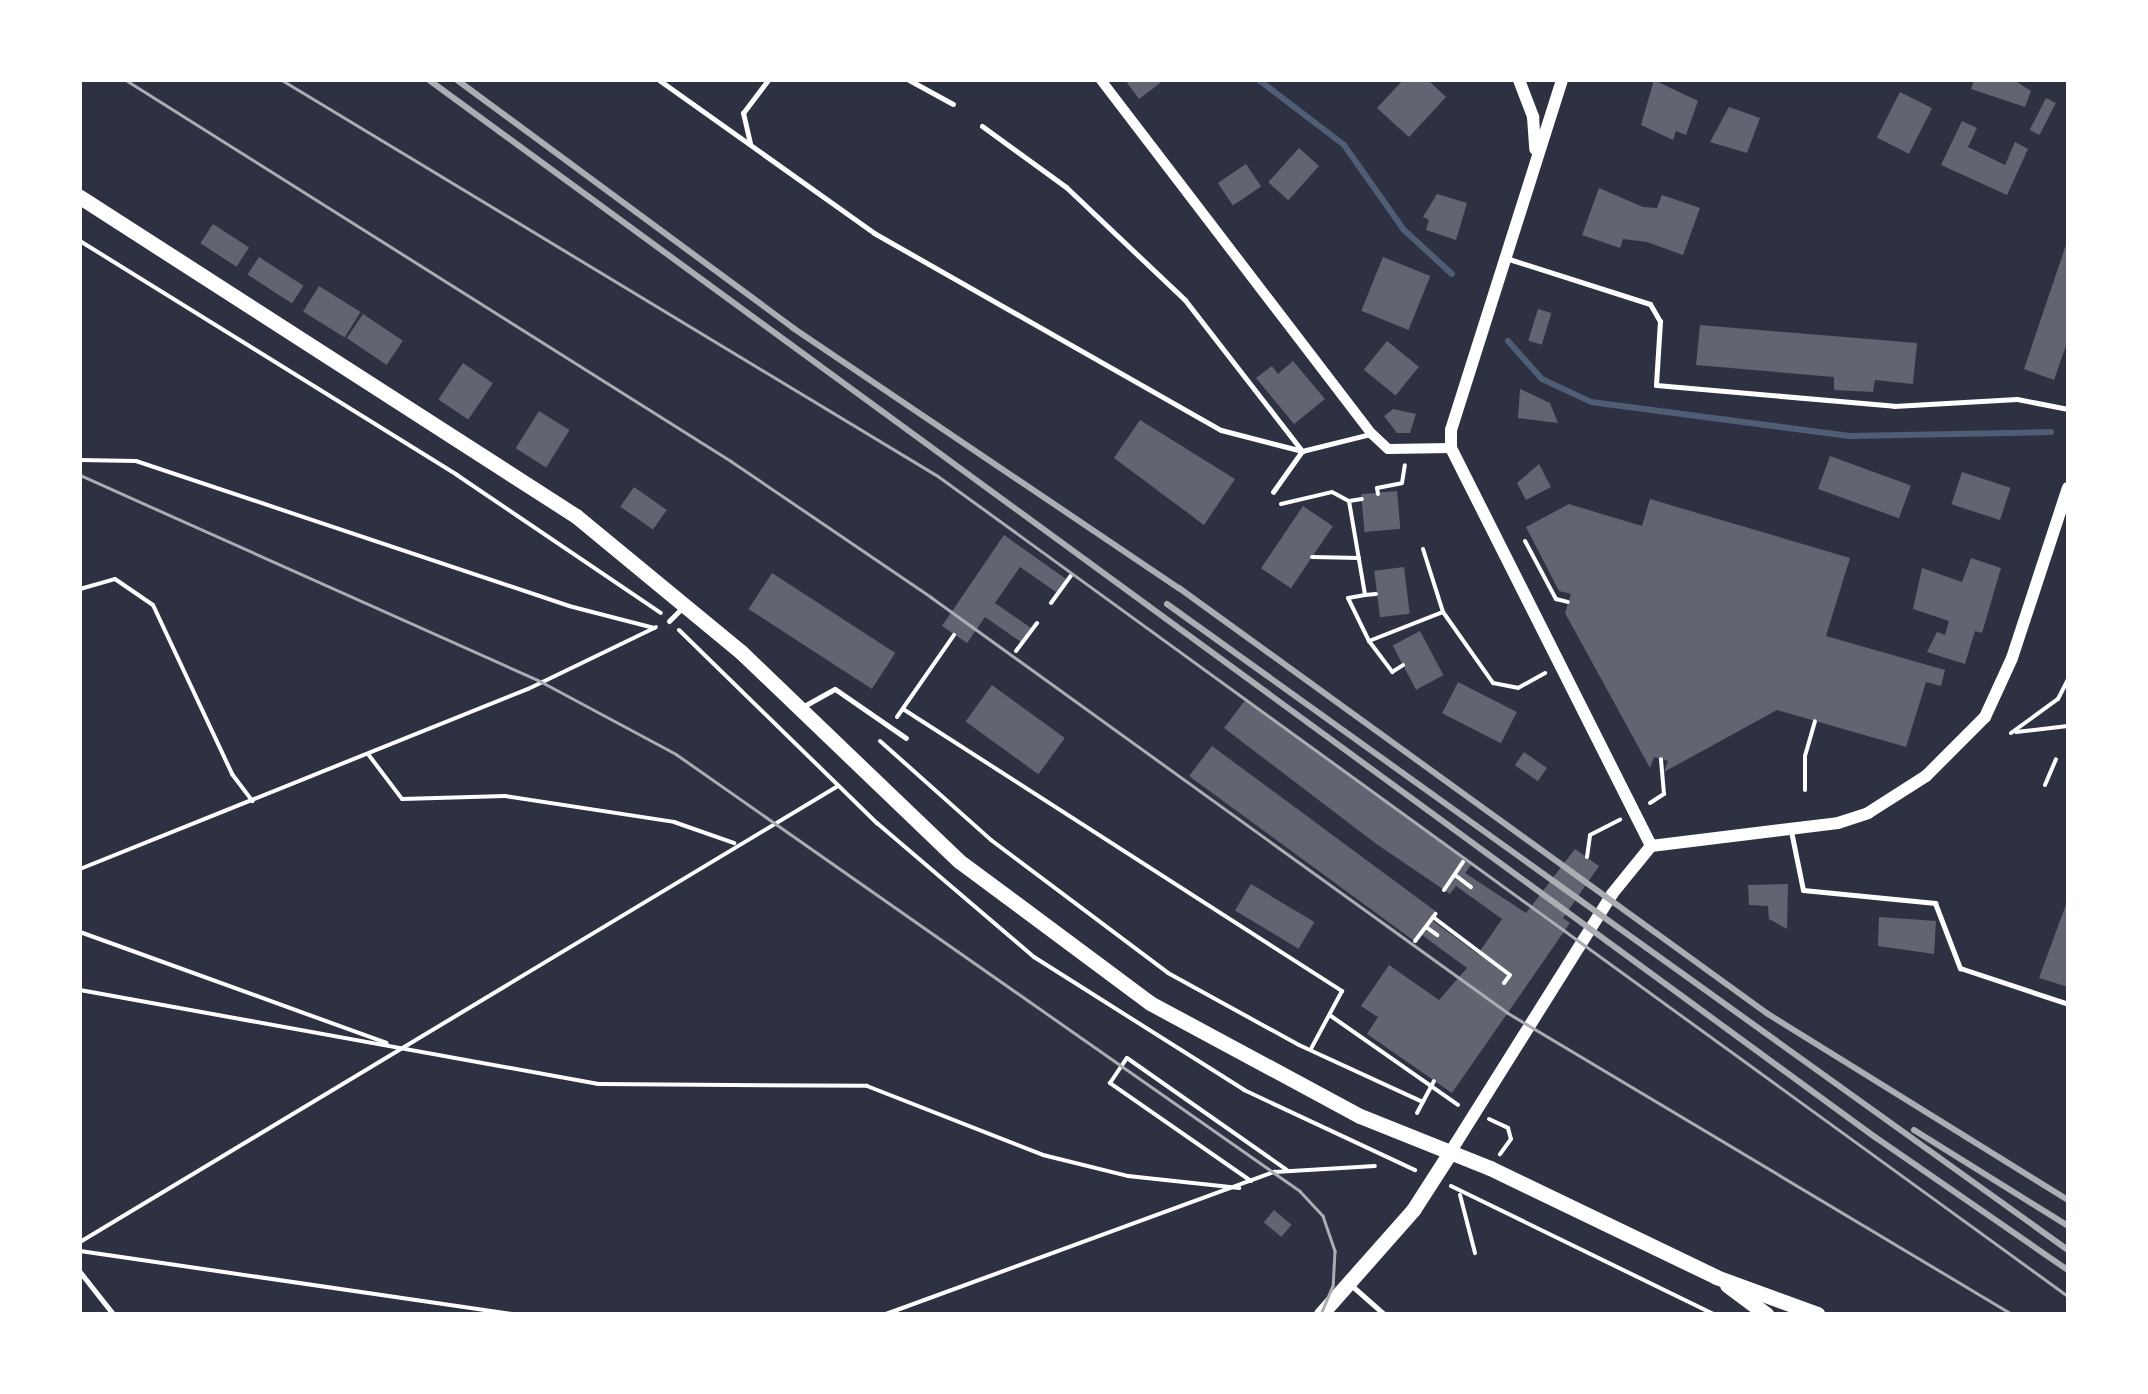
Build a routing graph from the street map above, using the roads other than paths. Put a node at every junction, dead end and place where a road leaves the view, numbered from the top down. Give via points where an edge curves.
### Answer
1 (659, 80) edge
2 (768, 80) edge
3 (909, 80) edge
4 (1102, 80) edge
5 (1519, 80) edge
6 (1562, 80) edge
7 (953, 104) dead end
8 (982, 126) dead end
9 (750, 145) junction
10 (1535, 156) junction
11 (80, 198) edge
12 (1503, 257) junction
13 (2068, 409) edge
14 (1372, 434) junction
15 (1452, 448) junction
16 (1302, 451) junction
17 (2068, 488) edge
18 (1274, 492) dead end
19 (685, 605) junction
20 (669, 621) road end
21 (801, 708) junction
22 (906, 738) dead end
23 (1792, 831) junction
24 (1651, 846) junction
25 (2068, 1004) edge
26 (1451, 1152) junction
27 (80, 1272) edge
28 (1716, 1277) junction
29 (1351, 1284) junction
30 (113, 1314) edge
31 (1321, 1314) edge
32 (1384, 1314) edge
33 (1766, 1314) edge
34 (1817, 1314) edge

1 - 9 lane
2 - 9 lane via 743,113
3 - 7 lane
4 - 14 street
5 - 10 street via 1533,117
6 - 10 street
8 - 16 lane via 1066,187 1184,300
9 - 16 lane via 874,232 1222,430
10 - 12 street
11 - 19 main road via 576,516
12 - 13 lane via 1650,304 1660,322 1656,385 1894,406 2018,399
12 - 15 street via 1451,430
14 - 15 street via 1388,449
14 - 16 lane
15 - 24 street
16 - 18 lane
17 - 23 street via 2012,658 1985,717 1899,796 1838,824
19 - 20 lane
19 - 21 main road
21 - 22 lane via 835,688
21 - 26 main road via 958,861 1092,964 1292,1083
23 - 24 street
23 - 25 lane via 1803,890 1936,902 1960,968
24 - 26 street via 1612,894
26 - 28 main road
26 - 29 main road
27 - 30 lane
28 - 33 main road
28 - 34 main road
29 - 31 main road
29 - 32 lane

